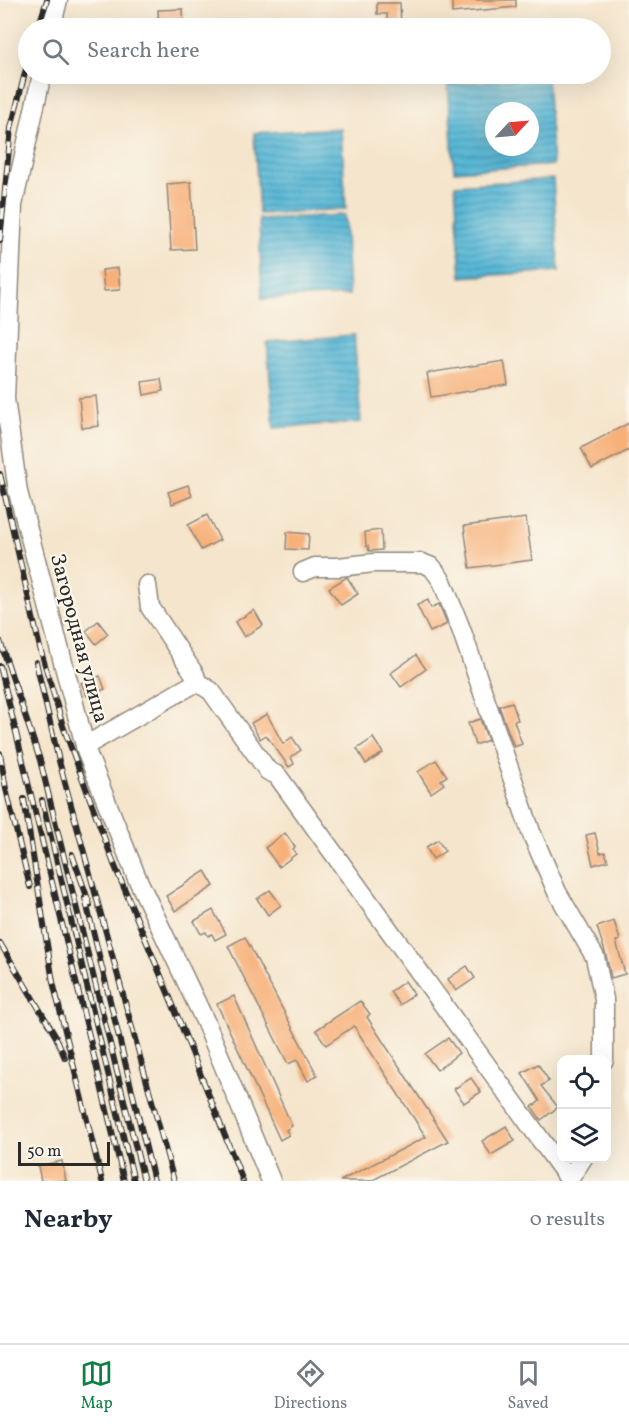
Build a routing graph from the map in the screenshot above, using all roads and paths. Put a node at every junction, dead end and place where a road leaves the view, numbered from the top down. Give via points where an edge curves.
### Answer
1 (58, 0) edge
2 (54, 18) edge
3 (40, 84) edge
4 (303, 572) dead end
5 (147, 585) dead end
6 (197, 682) junction
7 (85, 746) junction
8 (604, 1055) edge
9 (580, 1163) edge
10 (569, 1180) edge
11 (271, 1181) edge

1 - 2 street
3 - 7 street, Загородная улица via 13,205 5,399 18,492
4 - 8 street via 315,567 422,563 432,567 442,581 531,832 557,892 595,957 604,999
5 - 6 street via 150,607
6 - 7 street
6 - 10 street via 211,691 268,771 277,775
7 - 11 street, Загородная улица via 137,878 206,1023
9 - 10 street

